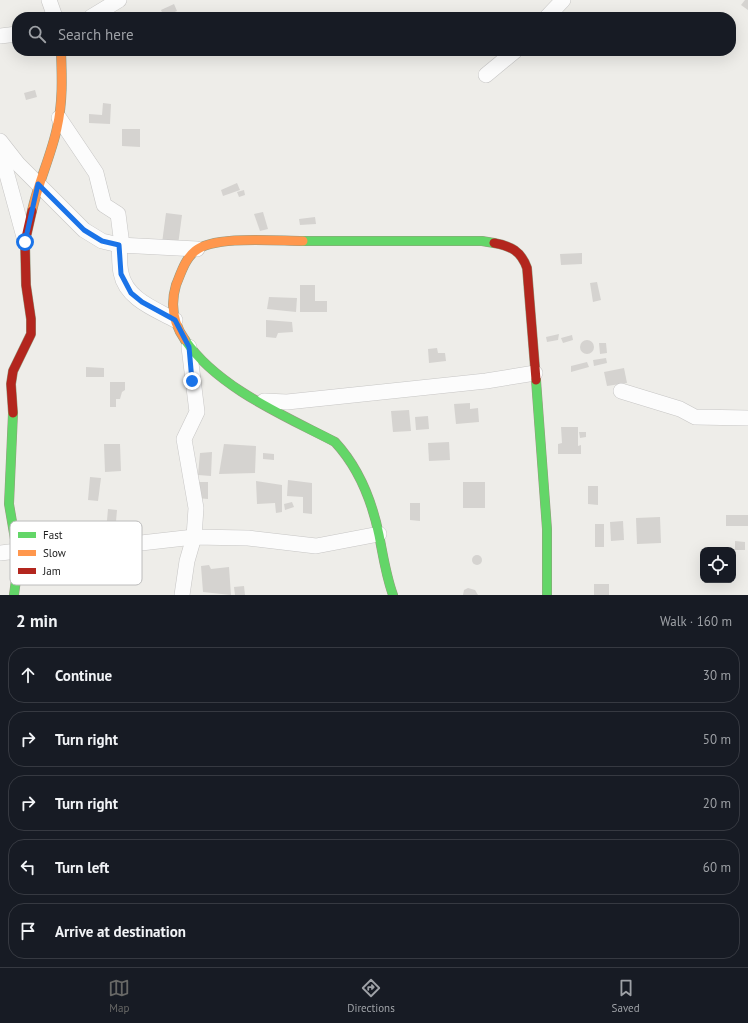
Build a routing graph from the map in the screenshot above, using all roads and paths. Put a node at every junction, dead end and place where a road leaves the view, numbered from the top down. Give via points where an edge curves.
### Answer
1 (49, 0) edge
2 (119, 0) edge
3 (563, 0) edge
4 (53, 12) edge
5 (99, 12) edge
6 (552, 12) edge
7 (12, 35) edge
8 (0, 36) edge
9 (61, 56) edge
10 (509, 56) edge
11 (486, 75) dead end
12 (59, 118) junction
13 (0, 141) edge
14 (0, 149) edge
15 (38, 184) junction
16 (25, 242) junction
17 (120, 245) junction
18 (197, 249) junction
19 (175, 320) junction
20 (189, 347) junction
21 (535, 373) junction
22 (621, 392) dead end
23 (259, 401) junction
24 (748, 418) edge
25 (12, 521) edge
26 (379, 534) junction
27 (194, 537) junction
28 (142, 542) edge
29 (0, 553) edge
30 (10, 554) edge
31 (15, 585) edge
32 (14, 595) edge
33 (182, 595) edge
34 (393, 595) edge
35 (547, 595) edge

1 - 4 street
2 - 5 street
3 - 6 street
7 - 8 street
9 - 12 street via 62,95
10 - 11 street
12 - 15 street via 52,149
12 - 17 street via 96,173 104,205 117,212
13 - 15 street
14 - 16 street
15 - 16 street
15 - 17 street via 84,230 102,241
16 - 25 street via 26,285 31,319 30,334 13,371 11,384 13,420 9,474
17 - 18 street
17 - 19 street via 121,274 131,293
18 - 19 street via 183,268 174,293 172,307
18 - 21 street via 208,243 228,241 482,241 509,246 524,257 527,266
19 - 20 street
20 - 23 street via 232,385
20 - 27 street via 197,412 184,439 196,508
21 - 23 street via 486,381 287,402
21 - 35 street via 547,529
22 - 24 street via 680,409 695,417
23 - 26 street via 336,442 349,458 365,489
26 - 27 street via 316,546 248,538
26 - 34 street via 385,573
27 - 28 street
27 - 33 street
29 - 30 street
31 - 32 street

